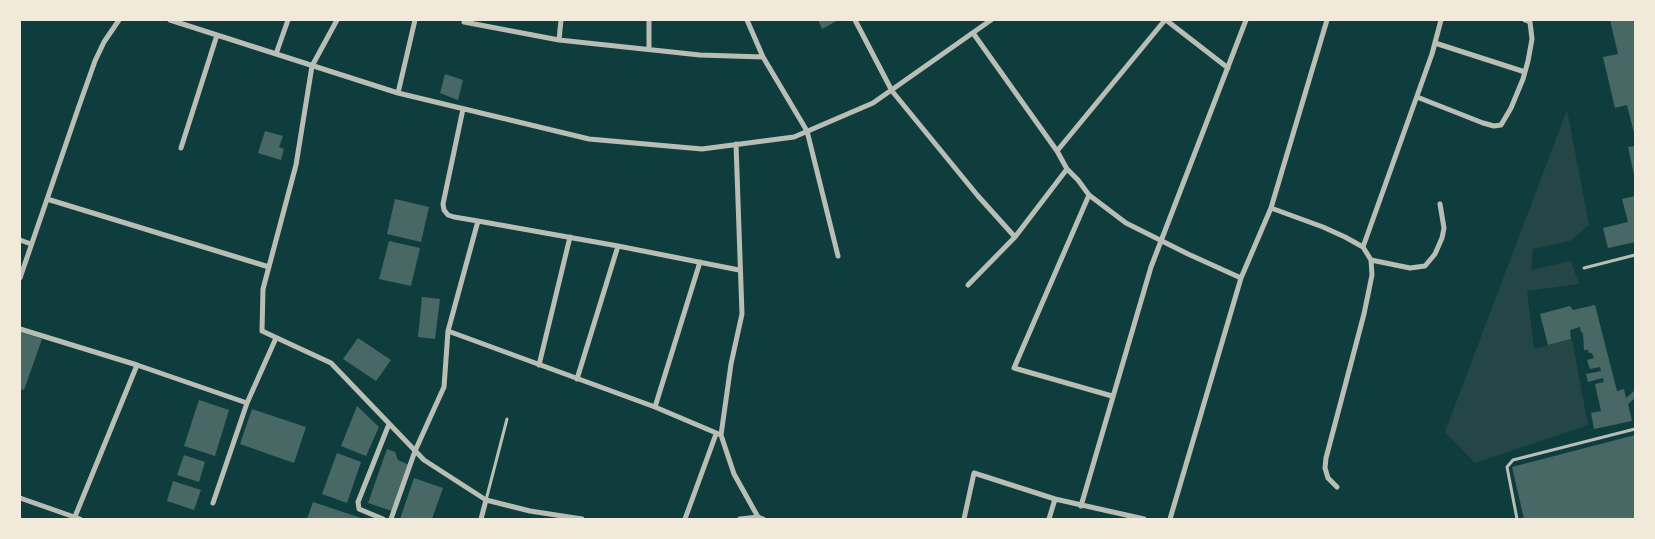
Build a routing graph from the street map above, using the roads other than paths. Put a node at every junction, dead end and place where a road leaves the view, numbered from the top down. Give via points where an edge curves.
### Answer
1 (119, 20) edge
2 (170, 20) edge
3 (288, 20) edge
4 (337, 20) edge
5 (415, 20) edge
6 (465, 20) edge
7 (561, 20) edge
8 (649, 20) edge
9 (747, 20) edge
10 (855, 20) edge
11 (991, 20) edge
12 (1166, 20) edge
13 (1246, 20) edge
14 (1327, 20) edge
15 (1441, 20) edge
16 (1528, 21) edge
17 (972, 33) junction
18 (217, 35) junction
19 (559, 40) junction
20 (1435, 43) junction
21 (649, 48) junction
22 (276, 54) junction
23 (763, 57) junction
24 (312, 66) junction
25 (1228, 68) junction
26 (1525, 72) junction
27 (892, 91) junction
28 (398, 93) junction
29 (1417, 97) junction
30 (463, 109) junction
31 (807, 131) junction
32 (736, 144) junction
33 (181, 148) dead end
34 (1057, 151) junction
35 (1066, 169) junction
36 (1089, 195) junction
37 (47, 199) junction
38 (1440, 204) dead end
39 (1271, 208) junction
40 (478, 221) junction
41 (570, 237) junction
42 (1015, 237) junction
43 (20, 240) edge
44 (1162, 242) junction
45 (32, 244) junction
46 (618, 246) junction
47 (1362, 247) junction
48 (1635, 255) edge
49 (838, 256) dead end
50 (1371, 260) junction
51 (700, 262) junction
52 (269, 267) junction
53 (1584, 268) dead end
54 (740, 270) junction
55 (20, 278) edge
56 (1241, 278) junction
57 (968, 285) dead end
58 (20, 329) edge
59 (448, 331) junction
60 (276, 338) junction
61 (539, 364) junction
62 (137, 365) junction
63 (577, 379) junction
64 (1112, 396) junction
65 (247, 403) junction
66 (655, 407) junction
67 (507, 419) dead end
68 (389, 424) junction
69 (1635, 429) edge
70 (719, 435) junction
71 (415, 451) junction
72 (1337, 486) dead end
73 (20, 498) edge
74 (1055, 499) junction
75 (486, 500) junction
76 (213, 503) dead end
77 (1081, 506) junction
78 (76, 518) edge
79 (761, 518) edge
80 (383, 519) edge
81 (391, 519) edge
82 (481, 519) edge
83 (582, 519) edge
84 (685, 519) edge
85 (740, 519) edge
86 (964, 519) edge
87 (1049, 519) edge
88 (1144, 519) edge
89 (1170, 519) edge
90 (1517, 519) edge

1 - 37 street via 95,61
2 - 18 street
3 - 22 street
4 - 24 street
5 - 28 street
6 - 19 street
7 - 19 street
8 - 21 street
9 - 23 street
10 - 27 street
11 - 17 street
12 - 25 street
12 - 34 street
13 - 25 street
14 - 39 street
15 - 20 street
16 - 26 street via 1532,39
17 - 27 street
17 - 34 street
18 - 22 street
18 - 33 street
19 - 21 street
20 - 26 street
20 - 29 street
21 - 23 street via 700,55
22 - 24 street
23 - 31 street
24 - 28 street
24 - 52 street via 296,166
25 - 44 street
26 - 29 street via 1501,125 1484,123
27 - 31 street via 873,103
27 - 42 street
28 - 30 street
29 - 47 street
30 - 32 street via 589,139 702,149
30 - 40 street via 443,204 448,215
31 - 32 street via 794,137
31 - 49 street
32 - 54 street
34 - 35 street
35 - 36 street
35 - 42 street
36 - 44 street via 1126,223
36 - 64 street via 1014,368
37 - 45 street
37 - 52 street
38 - 50 street via 1444,228 1442,238 1436,254 1425,266 1410,268
39 - 47 street via 1323,227
39 - 56 street
40 - 41 street
40 - 59 street
41 - 46 street
41 - 61 street
42 - 57 street
43 - 45 street
44 - 56 street
44 - 64 street via 1151,267
45 - 55 street
46 - 51 street
46 - 63 street
47 - 50 street
48 - 53 lane
50 - 72 street via 1372,276 1364,314 1326,458 1328,478
51 - 54 street
51 - 66 street
52 - 60 street via 263,288 262,331
54 - 70 street via 742,314
56 - 89 street
58 - 62 street
59 - 61 street
59 - 71 street via 444,387
60 - 65 street
60 - 68 street via 331,363
61 - 63 street
62 - 65 street
62 - 78 street
63 - 66 street
64 - 77 street
65 - 76 street
66 - 70 street
67 - 75 lane
68 - 71 street
68 - 80 street via 358,506 363,512
69 - 90 lane via 1513,460 1507,467
70 - 79 street via 734,474
70 - 84 street
71 - 75 street
71 - 81 street
73 - 78 street
74 - 77 street
74 - 86 street via 974,473
74 - 87 street
75 - 82 street
75 - 83 street
77 - 88 street
79 - 85 street

